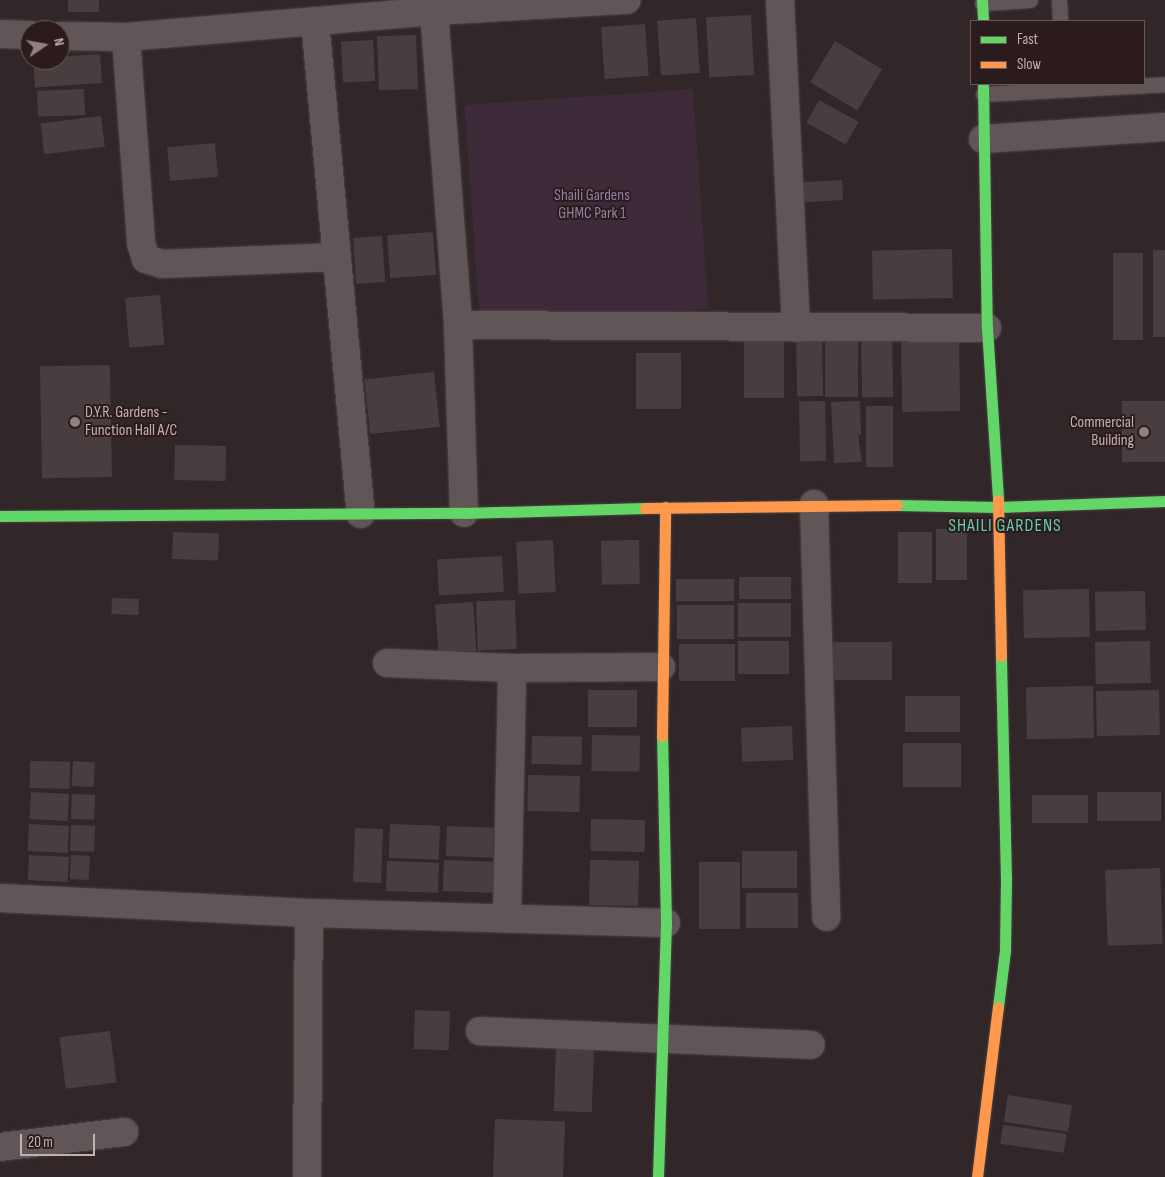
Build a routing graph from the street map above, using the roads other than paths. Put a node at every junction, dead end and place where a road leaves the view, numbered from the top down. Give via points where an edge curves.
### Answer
1 (628, 0) edge
2 (780, 0) edge
3 (1030, 0) edge
4 (1059, 0) edge
5 (982, 2) edge
6 (434, 11) junction
7 (982, 20) edge
8 (1060, 20) edge
9 (315, 21) junction
10 (0, 34) edge
11 (20, 35) edge
12 (70, 36) edge
13 (126, 37) junction
14 (1145, 84) edge
15 (1165, 84) edge
16 (1114, 85) edge
17 (1063, 86) edge
18 (983, 89) edge
19 (1165, 127) edge
20 (983, 140) junction
21 (335, 257) junction
22 (458, 326) junction
23 (796, 328) junction
24 (987, 328) junction
25 (1165, 501) edge
26 (814, 504) junction
27 (665, 507) junction
28 (998, 507) junction
29 (464, 513) junction
30 (361, 514) junction
31 (0, 516) edge
32 (387, 662) dead end
33 (661, 667) junction
34 (512, 668) junction
35 (0, 898) edge
36 (310, 913) junction
37 (508, 917) junction
38 (826, 917) dead end
39 (666, 924) junction
40 (480, 1030) dead end
41 (664, 1040) junction
42 (811, 1046) dead end
43 (124, 1132) dead end
44 (0, 1146) edge
45 (307, 1177) edge
46 (658, 1177) edge
47 (977, 1177) edge

1 - 6 street
2 - 23 street
3 - 5 lane
4 - 8 lane
5 - 7 street
6 - 9 street
6 - 22 street
9 - 13 street
9 - 21 street
10 - 11 street
12 - 13 street
13 - 21 street via 141,243 146,259 162,264
14 - 15 lane
16 - 17 lane
17 - 18 lane
18 - 20 street
19 - 20 street
20 - 24 street
21 - 30 street
22 - 23 street
22 - 29 street
23 - 24 street
24 - 28 street
25 - 28 street
26 - 27 street
26 - 28 street
26 - 38 street
27 - 29 street
27 - 33 street
28 - 47 street via 1005,951
29 - 30 street
30 - 31 street
32 - 34 street
33 - 34 street
33 - 39 street
34 - 37 street
35 - 36 street
36 - 37 street
36 - 45 street
37 - 39 street
39 - 41 street
40 - 41 street
41 - 42 street
41 - 46 street
43 - 44 street

